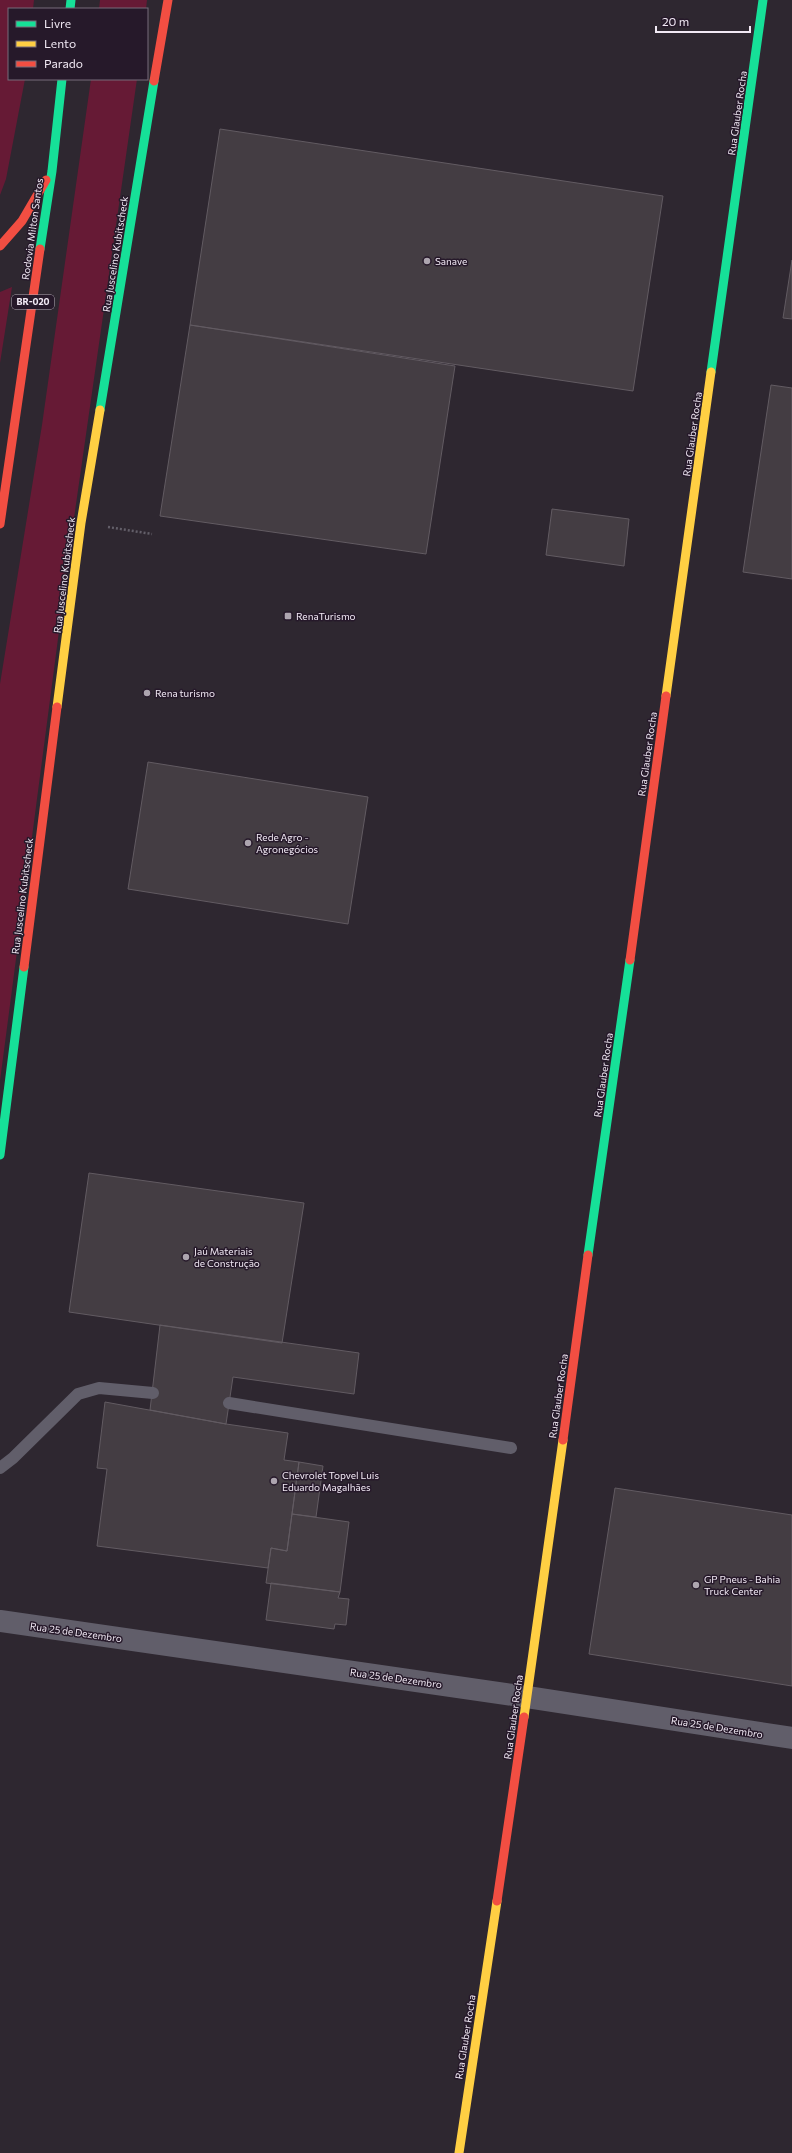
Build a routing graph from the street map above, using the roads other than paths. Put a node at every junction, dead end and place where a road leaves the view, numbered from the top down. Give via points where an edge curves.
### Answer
1 (168, 0) edge
2 (764, 0) edge
3 (62, 80) edge
4 (52, 171) junction
5 (0, 246) edge
6 (0, 524) edge
7 (0, 1155) edge
8 (153, 1393) dead end
9 (229, 1403) dead end
10 (511, 1448) dead end
11 (0, 1468) edge
12 (0, 1621) edge
13 (527, 1697) junction
14 (792, 1738) edge
15 (459, 2153) edge

1 - 7 main road, Rua Juscelino Kubitscheck via 81,522
2 - 13 main road, Rua Glauber Rocha
3 - 4 main road, Rodovia Milton Santos / BR-020
4 - 5 main road via 22,221
4 - 6 main road, Rodovia Milton Santos / BR-020
8 - 11 lane via 99,1388 78,1394
9 - 10 lane
12 - 13 street, Rua 25 de Dezembro
13 - 14 street, Rua 25 de Dezembro
13 - 15 main road, Rua Glauber Rocha

